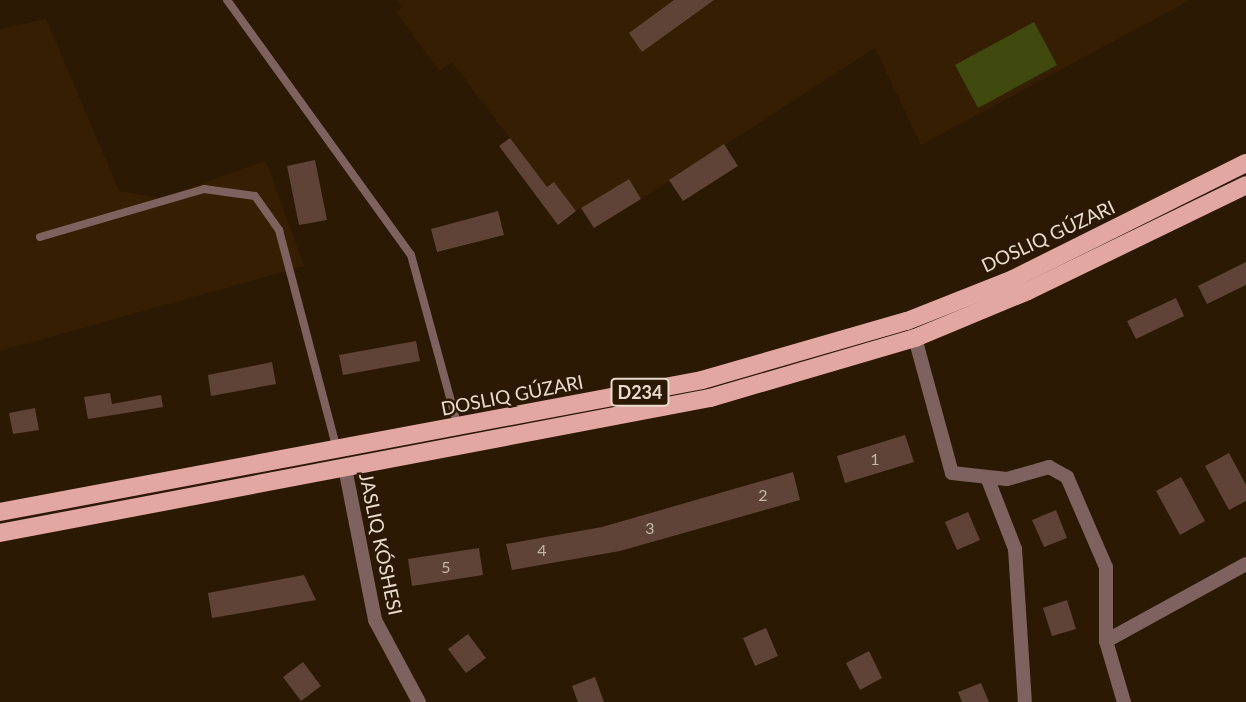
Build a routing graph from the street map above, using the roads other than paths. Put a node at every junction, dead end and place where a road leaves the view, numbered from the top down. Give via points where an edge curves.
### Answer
1 (227, 0) edge
2 (1246, 163) edge
3 (1246, 185) edge
4 (40, 237) dead end
5 (915, 338) junction
6 (458, 427) junction
7 (337, 450) junction
8 (345, 468) junction
9 (173, 477) junction
10 (988, 477) junction
11 (176, 497) junction
12 (0, 512) edge
13 (0, 533) edge
14 (1246, 564) edge
15 (1106, 641) junction
16 (419, 702) edge
17 (1025, 702) edge
18 (1124, 702) edge

1 - 6 lane via 411,256
2 - 6 main road, D234 via 1013,279 907,321 702,380
3 - 5 main road, D234 via 1028,291
4 - 7 lane via 204,189 255,195 279,230
5 - 8 main road, D234 via 710,398
5 - 10 street via 952,473
6 - 7 main road, D234
7 - 9 main road, D234
8 - 11 main road, D234
8 - 16 street via 374,620
9 - 11 main road
9 - 12 main road, D234
10 - 15 street via 1007,480 1049,467 1067,477 1106,567
10 - 17 street via 1015,549
11 - 13 main road, D234
14 - 15 street
15 - 18 street

